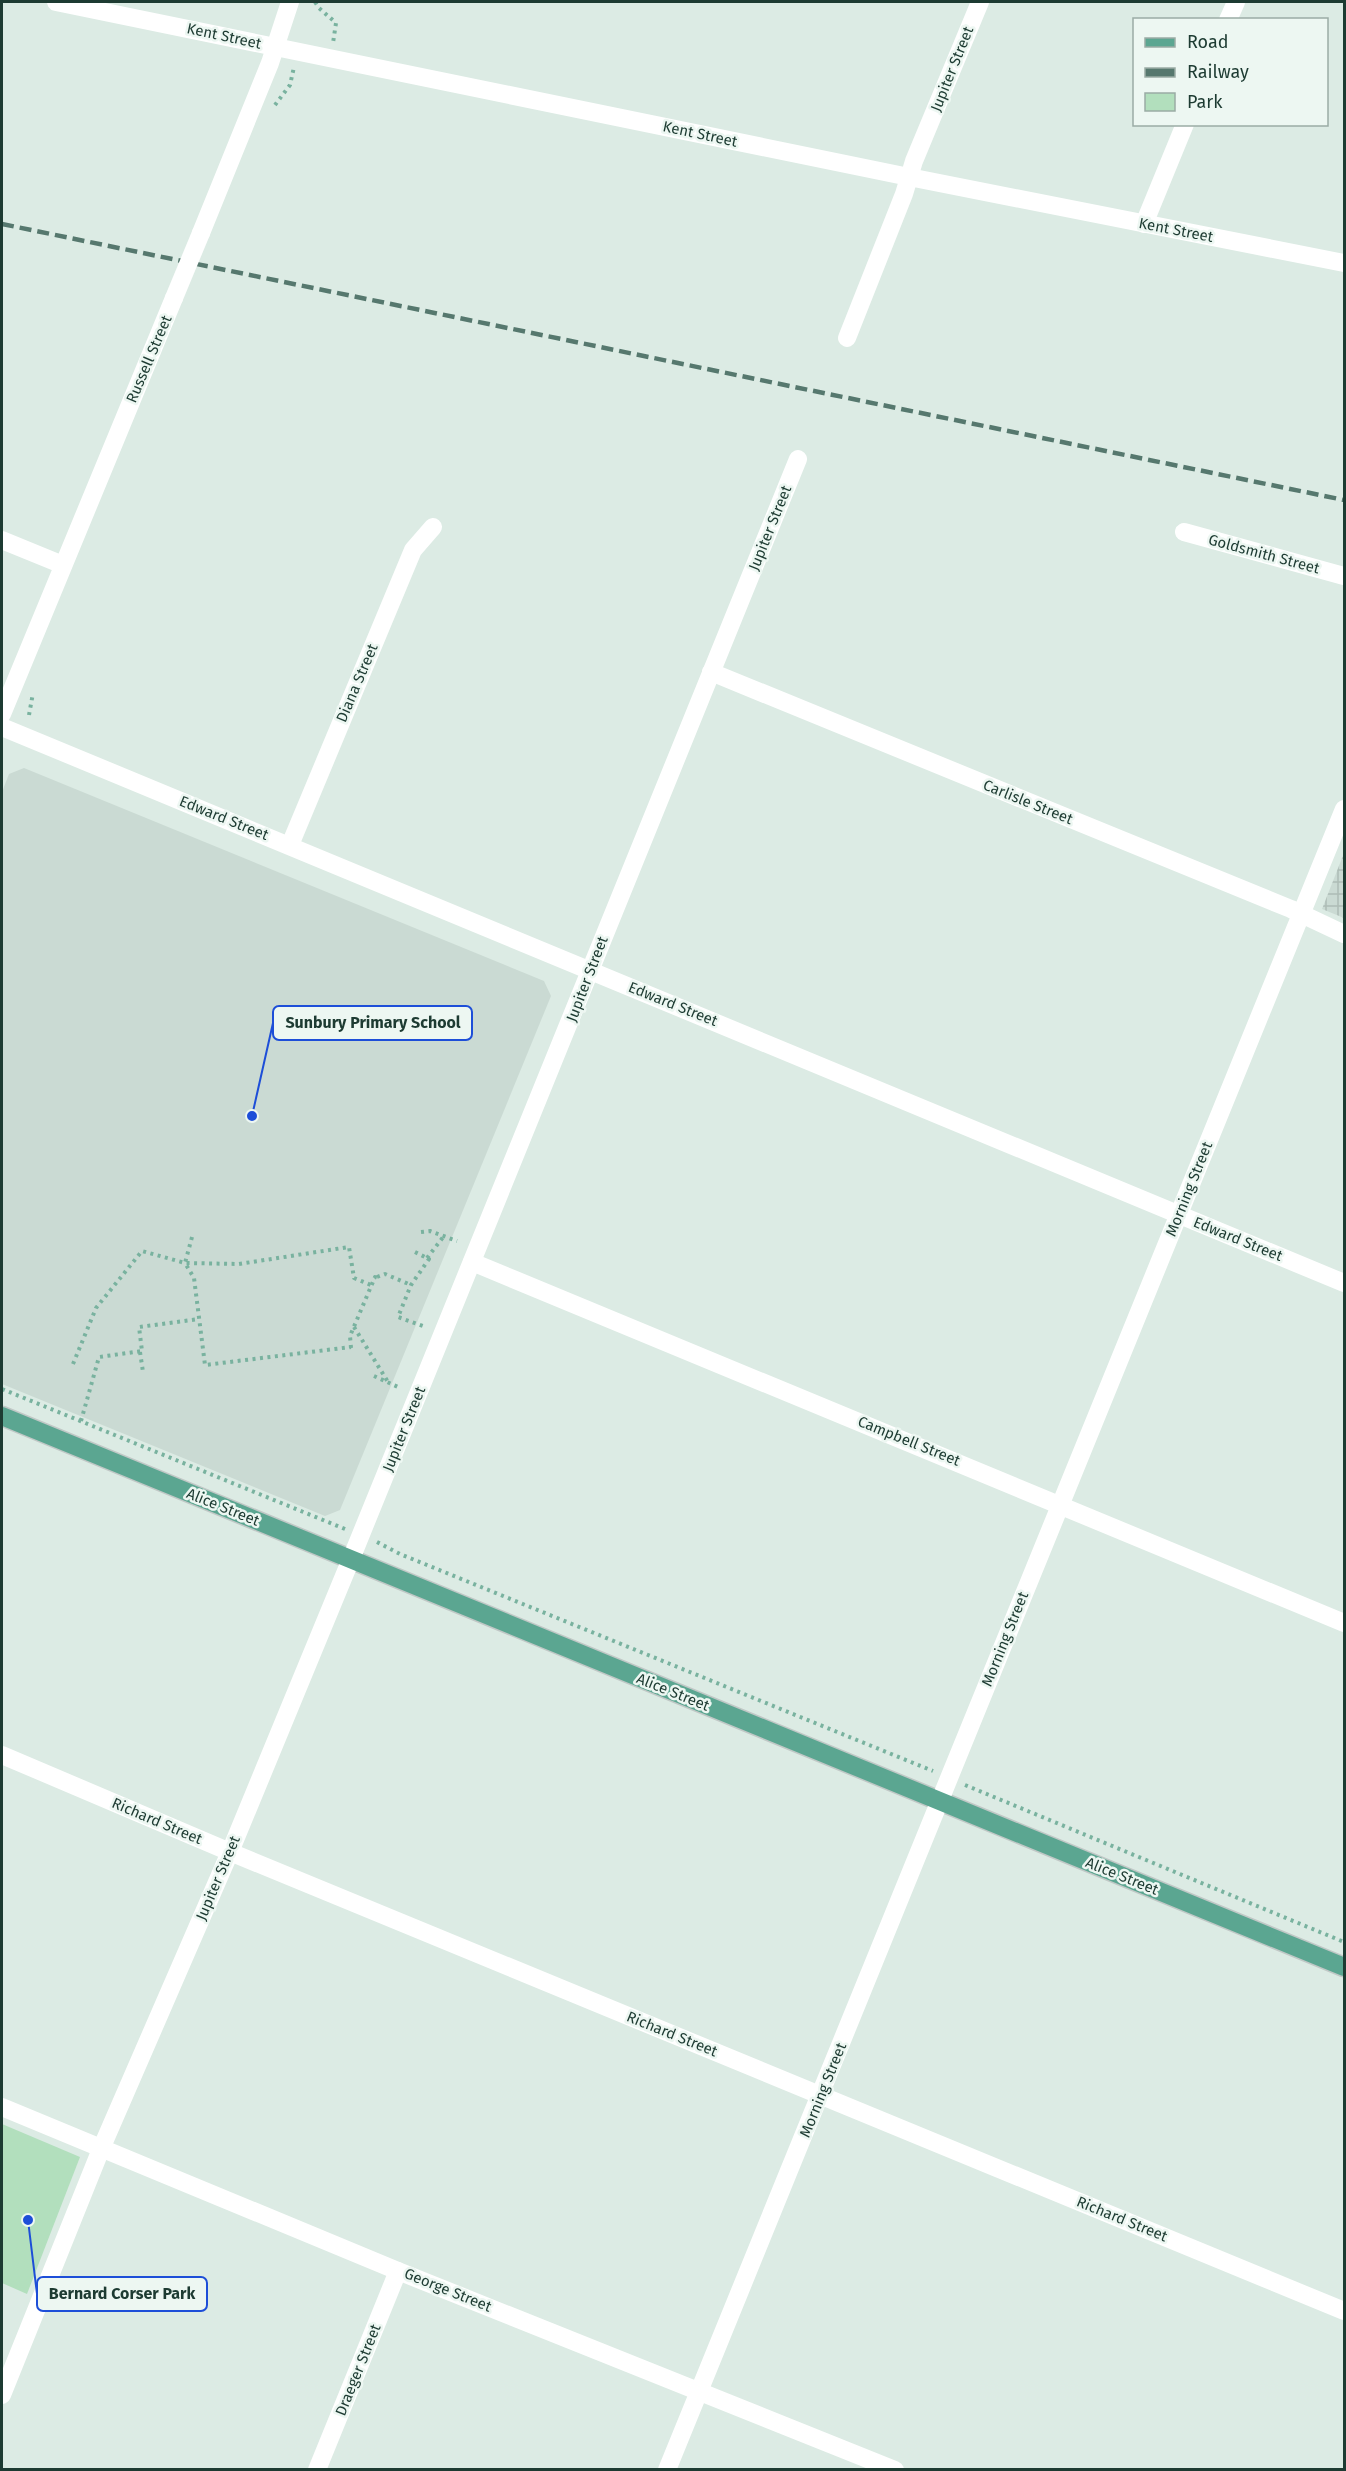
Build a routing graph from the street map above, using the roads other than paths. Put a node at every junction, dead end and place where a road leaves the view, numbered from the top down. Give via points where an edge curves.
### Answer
1 (56, 2) edge
2 (290, 2) edge
3 (980, 2) edge
4 (1236, 2) edge
5 (1229, 18) edge
6 (276, 46) junction
7 (1184, 126) edge
8 (909, 177) junction
9 (1144, 224) junction
10 (1344, 263) edge
11 (847, 338) dead end
12 (798, 459) dead end
13 (433, 527) dead end
14 (1184, 532) dead end
15 (2, 540) edge
16 (63, 565) junction
17 (1344, 576) edge
18 (711, 672) junction
19 (2, 714) edge
20 (2, 727) edge
21 (1344, 809) edge
22 (290, 845) junction
23 (1302, 915) junction
24 (1344, 934) edge
25 (591, 969) junction
26 (1179, 1214) junction
27 (472, 1262) junction
28 (1344, 1283) edge
29 (2, 1416) edge
30 (1059, 1505) junction
31 (351, 1560) junction
32 (1344, 1623) edge
33 (2, 1755) edge
34 (940, 1801) junction
35 (230, 1852) junction
36 (1344, 1967) edge
37 (821, 2096) junction
38 (2, 2107) edge
39 (100, 2149) junction
40 (398, 2271) junction
41 (1344, 2311) edge
42 (700, 2391) junction
43 (2, 2395) edge
44 (317, 2469) edge
45 (667, 2469) edge
46 (895, 2469) edge

1 - 6 street, Kent Street
2 - 6 street, Russell Street
3 - 8 street, Jupiter Street
4 - 5 street
6 - 8 street, Kent Street
6 - 16 street, Russell Street, bridge
7 - 9 street
8 - 9 street, Kent Street
8 - 11 street, Jupiter Street
9 - 10 street, Kent Street
12 - 18 street, Jupiter Street
13 - 22 street, Diana Street via 413,550
14 - 17 street, Goldsmith Street
15 - 16 street
16 - 19 street, Russell Street
18 - 23 street, Carlisle Street
18 - 25 street, Jupiter Street
20 - 22 street, Edward Street
21 - 23 street, Morning Street
22 - 25 street, Edward Street
23 - 24 street, Carlisle Street
23 - 26 street, Morning Street
25 - 26 street, Edward Street
25 - 27 street, Jupiter Street
26 - 28 street, Edward Street
26 - 30 street, Morning Street
27 - 30 street, Campbell Street
27 - 31 street, Jupiter Street
29 - 31 main road, Alice Street
30 - 32 street, Campbell Street
30 - 34 street, Morning Street
31 - 34 main road, Alice Street
31 - 35 street, Jupiter Street
33 - 35 street, Richard Street
34 - 36 main road, Alice Street
34 - 37 street, Morning Street
35 - 37 street, Richard Street
35 - 39 street, Jupiter Street
37 - 41 street, Richard Street
37 - 42 street, Morning Street
38 - 39 street, George Street
39 - 40 street, George Street
39 - 43 street, Jupiter Street
40 - 42 street, George Street
40 - 44 street, Draeger Street
42 - 45 street, Morning Street
42 - 46 street, George Street

